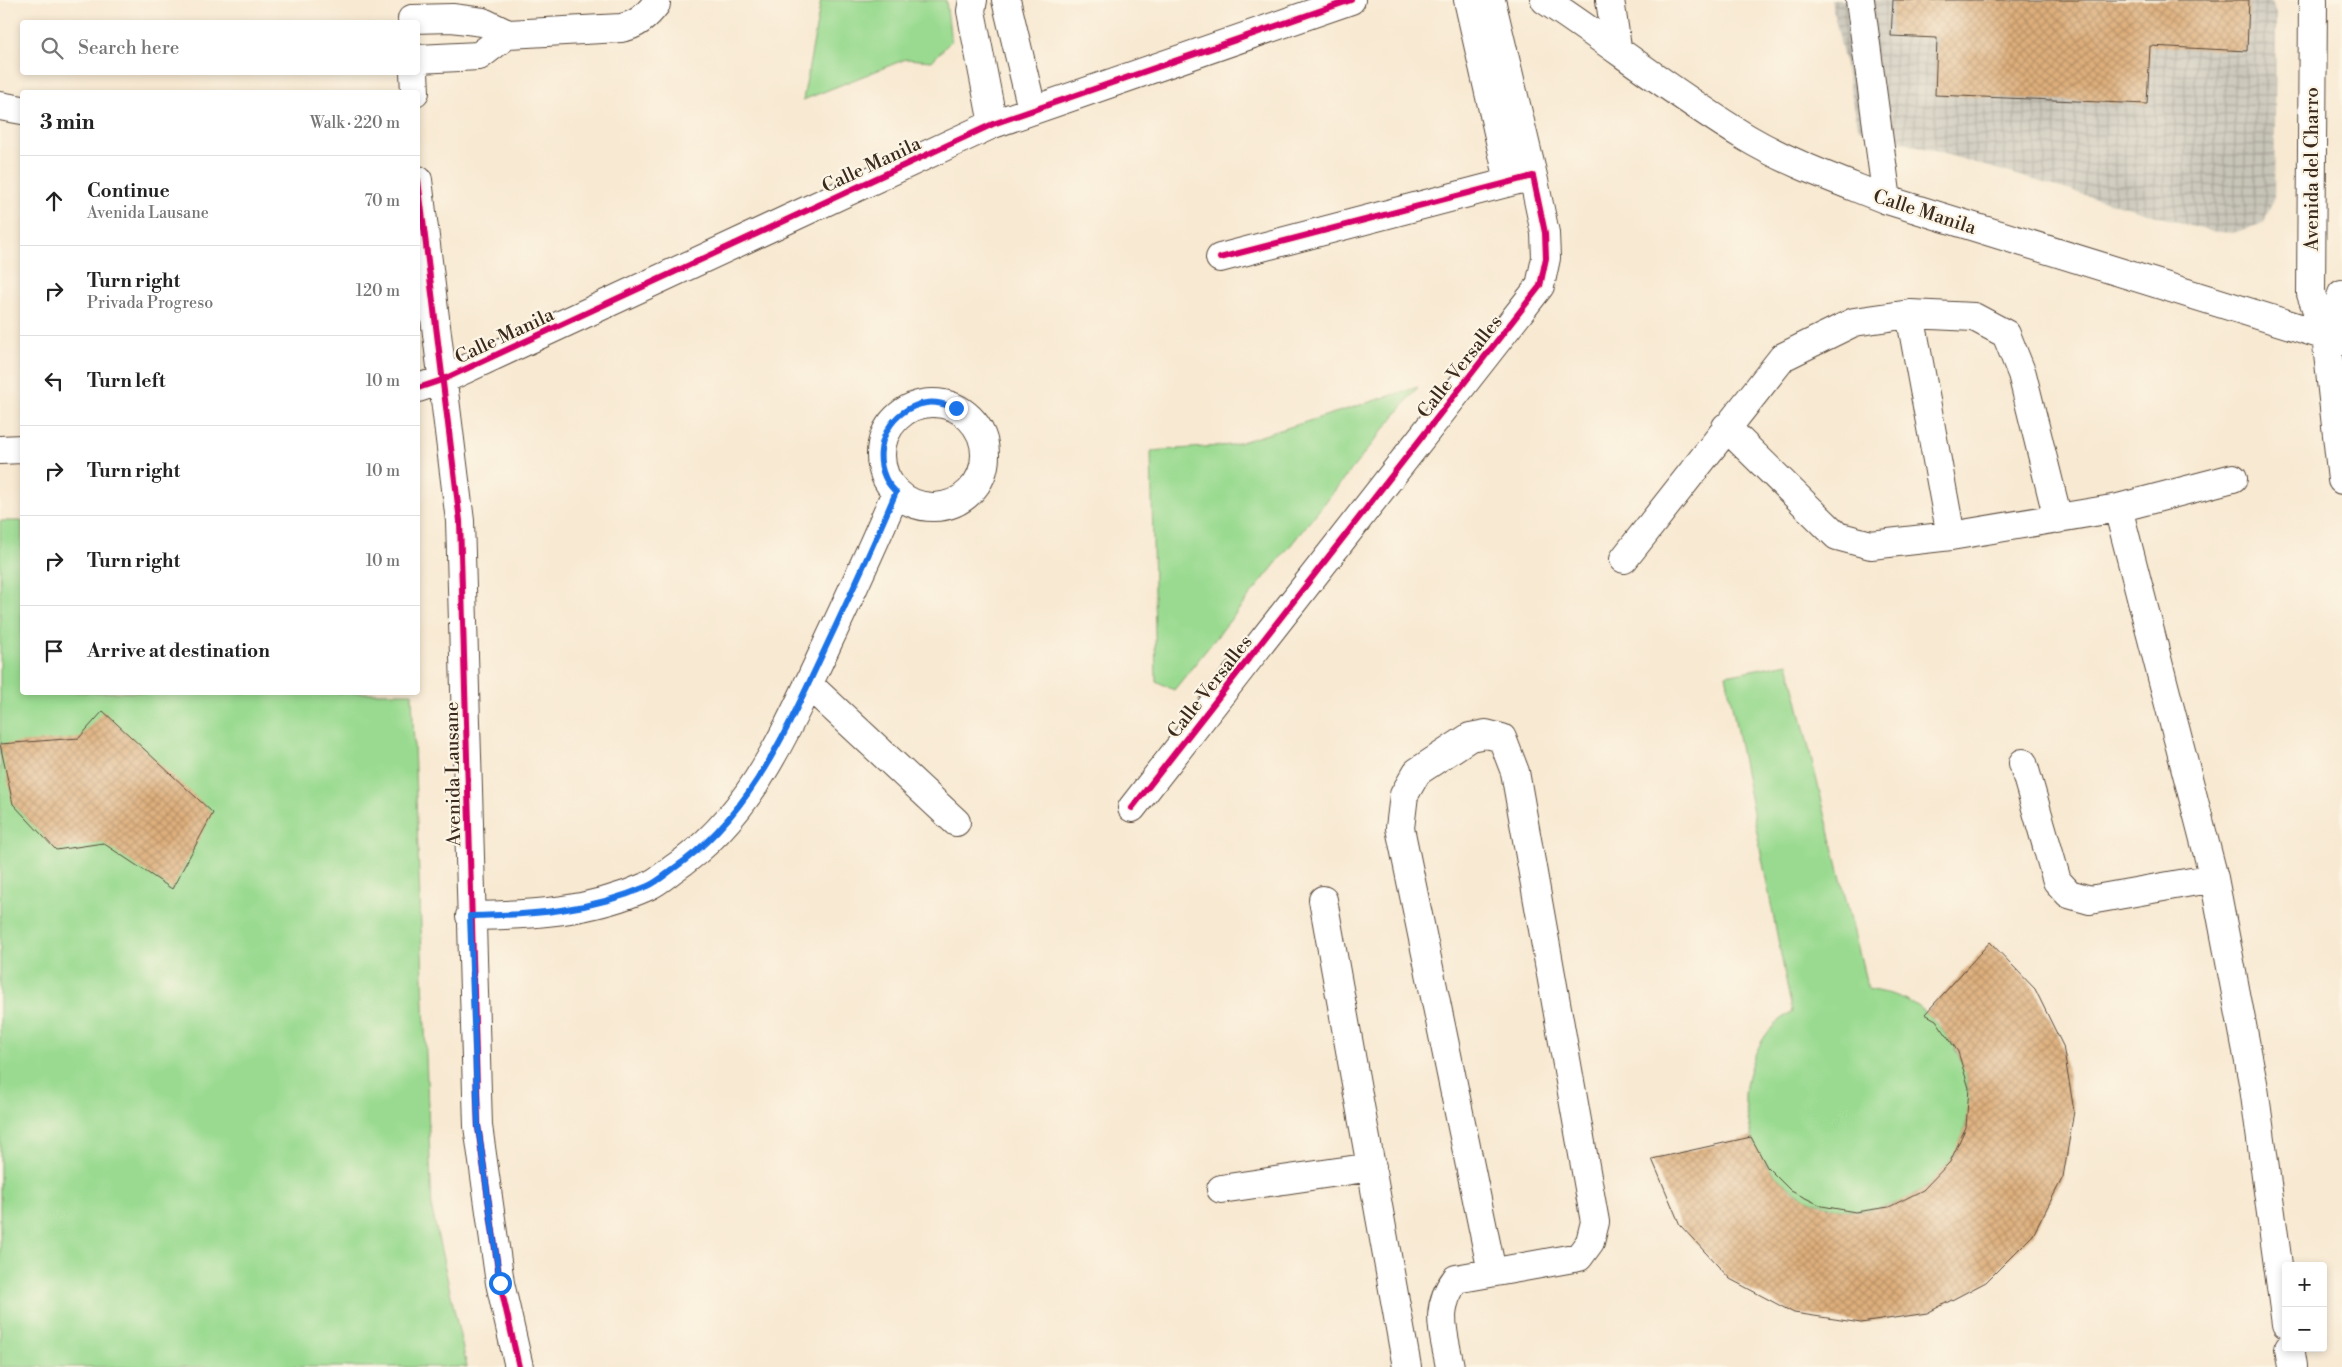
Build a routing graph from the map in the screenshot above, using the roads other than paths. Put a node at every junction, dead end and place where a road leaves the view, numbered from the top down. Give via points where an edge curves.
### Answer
1 (656, 0) edge
2 (973, 0) edge
3 (1006, 0) edge
4 (1351, 0) edge
5 (1468, 0) edge
6 (1491, 0) edge
7 (1545, 0) edge
8 (1610, 0) edge
9 (1860, 0) edge
10 (2313, 0) edge
11 (412, 14) edge
12 (508, 34) junction
13 (1617, 48) junction
14 (420, 59) edge
15 (414, 75) edge
16 (415, 90) edge
17 (0, 106) edge
18 (1032, 109) junction
19 (20, 110) edge
20 (993, 124) junction
21 (1521, 179) junction
22 (1887, 200) junction
23 (420, 214) edge
24 (1220, 258) dead end
25 (2342, 294) edge
26 (1910, 314) junction
27 (2334, 338) edge
28 (430, 384) edge
29 (1726, 427) junction
30 (20, 449) edge
31 (0, 450) edge
32 (2233, 478) dead end
33 (2342, 480) edge
34 (896, 492) dead end
35 (2118, 508) junction
36 (2058, 519) junction
37 (1950, 536) junction
38 (1624, 558) dead end
39 (808, 684) junction
40 (2023, 763) dead end
41 (1132, 808) dead end
42 (956, 822) dead end
43 (2214, 878) junction
44 (1323, 900) dead end
45 (470, 916) junction
46 (1372, 1167) junction
47 (1221, 1189) dead end
48 (1492, 1272) junction
49 (2284, 1307) edge
50 (2290, 1352) edge
51 (519, 1367) edge
52 (1407, 1367) edge
53 (1450, 1367) edge
54 (2292, 1367) edge

1 - 12 street via 646,18 632,26
2 - 20 street via 970,11
3 - 18 street
4 - 18 street, Calle Manila
5 - 21 street, Calle Versalles
6 - 21 street, Calle Versalles
7 - 13 street, Calle Manila
8 - 13 street
9 - 22 street
10 - 27 street, Avenida del Charro via 2310,294
11 - 12 street via 483,22
12 - 14 street via 480,56
13 - 22 street, Calle Manila via 1678,94 1749,138
15 - 16 street
17 - 19 street
18 - 20 street, Calle Manila
20 - 28 street, Calle Manila
21 - 24 street
21 - 41 street, Calle Versalles via 1545,241 1546,258 1540,286
22 - 27 street, Calle Manila
23 - 28 street, Avenida Lausane
25 - 27 street
26 - 29 street via 1854,322 1783,357
26 - 36 street via 1974,317 2006,334 2022,374
26 - 37 street
27 - 33 street
28 - 45 street, Avenida Lausane via 460,521
29 - 37 street via 1836,536 1871,545
29 - 38 street
30 - 31 street
32 - 35 street
34 - 39 street
35 - 36 street
35 - 43 street
36 - 37 street
39 - 42 street
39 - 45 street via 764,770 734,815 695,855 649,885 595,905 554,912
40 - 43 street via 2056,881 2069,894 2090,900
43 - 49 street via 2254,1088
44 - 46 street
45 - 51 street, Avenida Lausane via 478,1126 500,1283
46 - 47 street
46 - 52 street
48 - 48 street via 1579,1257 1590,1242 1595,1222 1515,772 1502,738 1486,734 1470,737 1417,772 1404,795 1400,828
48 - 53 street via 1456,1279 1446,1292 1441,1311
50 - 54 street

